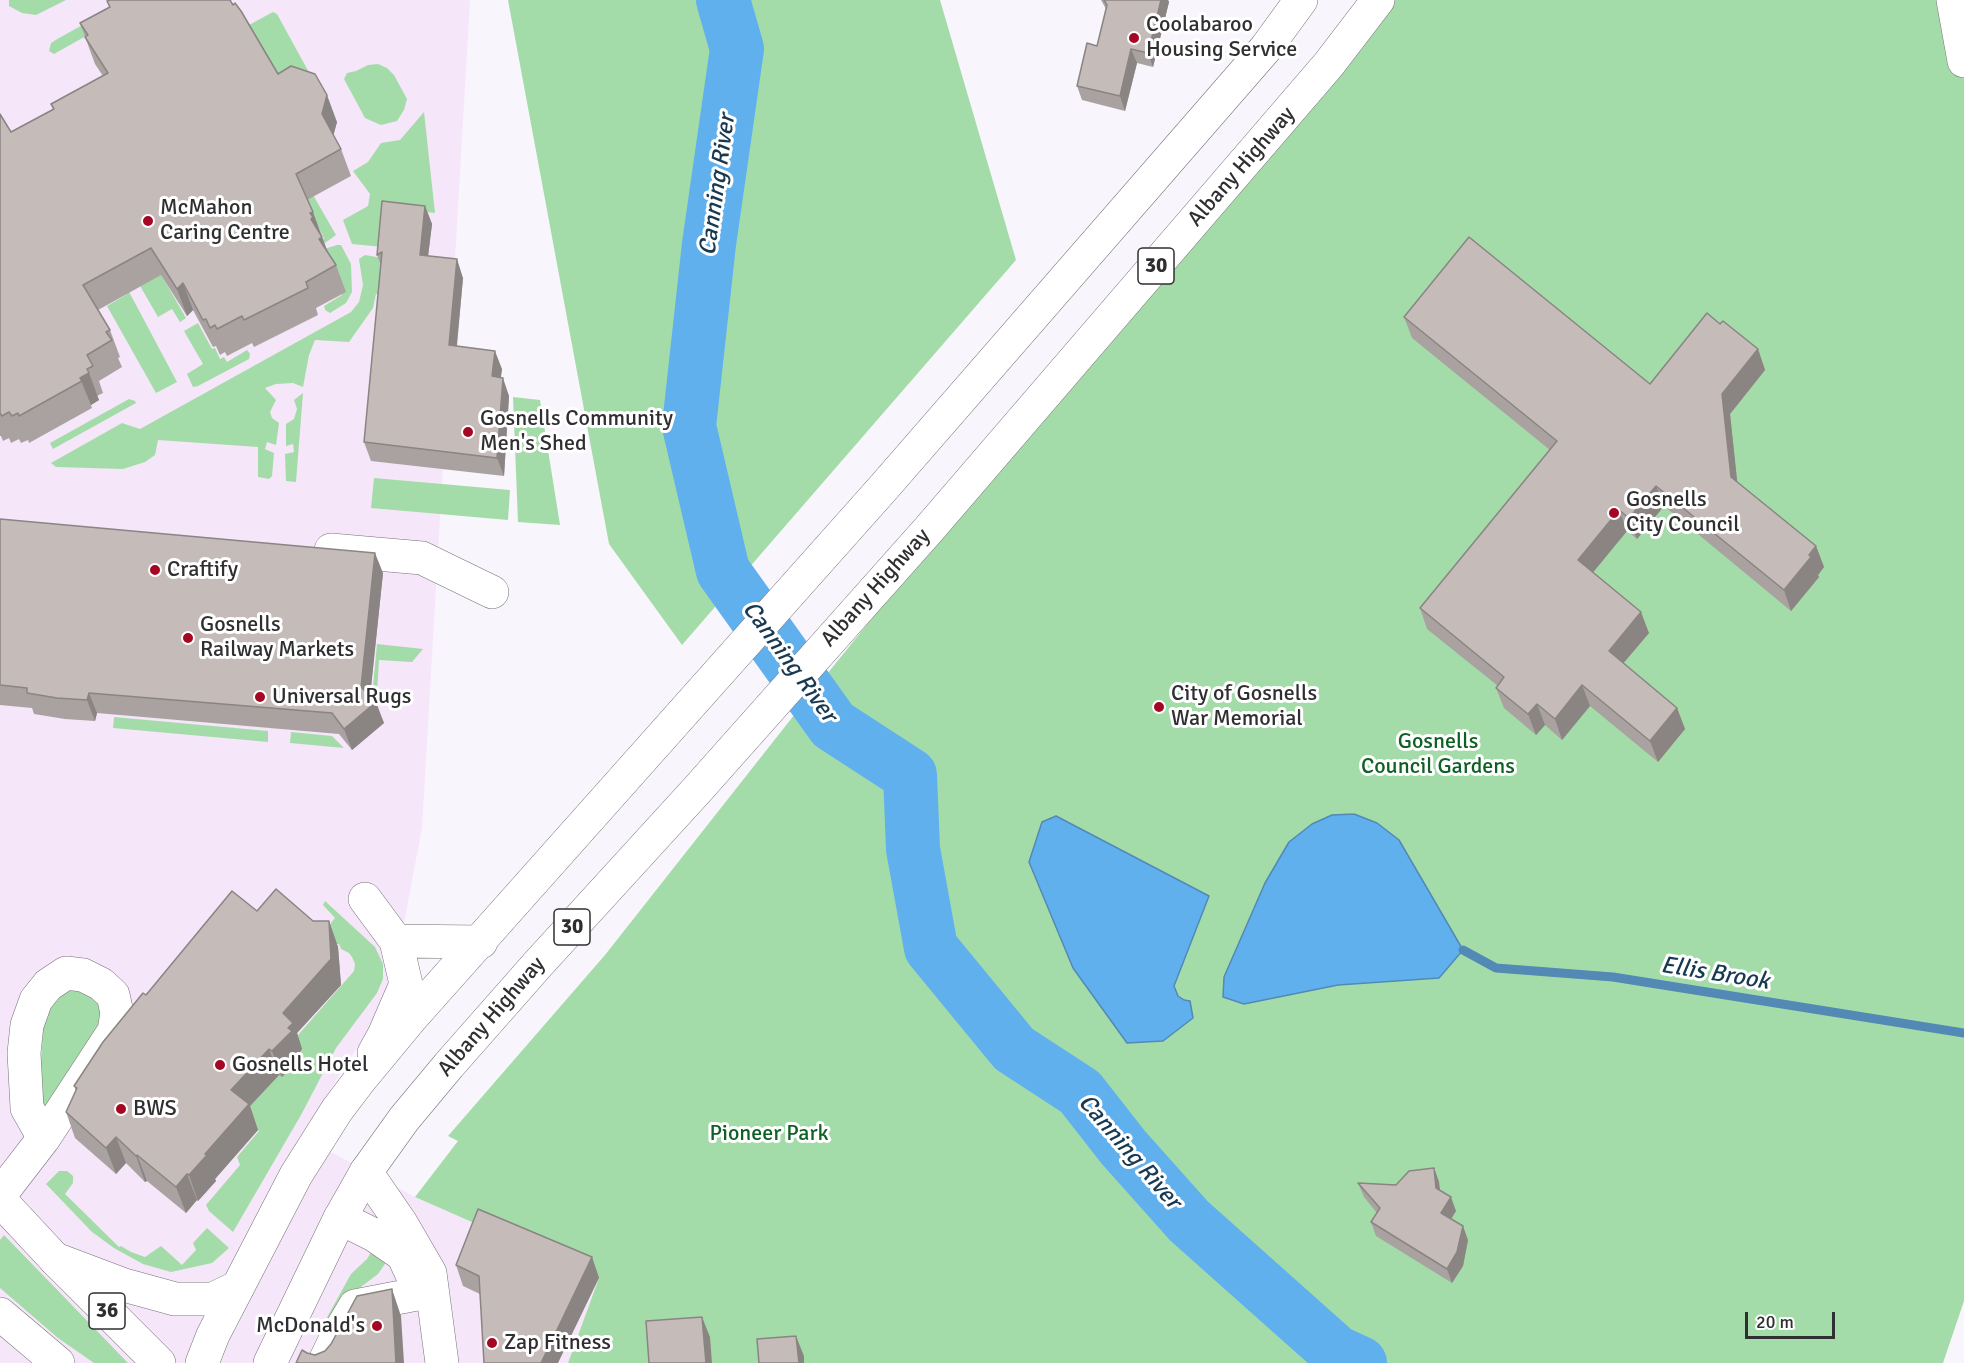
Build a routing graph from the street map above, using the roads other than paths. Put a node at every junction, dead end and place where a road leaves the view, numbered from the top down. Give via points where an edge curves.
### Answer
1 (1301, 0) edge
2 (1323, 0) edge
3 (1378, 0) edge
4 (1953, 0) edge
5 (1964, 61) edge
6 (1186, 140) junction
7 (304, 548) edge
8 (492, 592) dead end
9 (365, 899) dead end
10 (396, 941) junction
11 (481, 942) junction
12 (359, 1081) junction
13 (44, 1138) dead end
14 (366, 1172) junction
15 (3, 1207) edge
16 (340, 1218) junction
17 (55, 1259) junction
18 (238, 1287) junction
19 (428, 1302) junction
20 (0, 1314) edge
21 (58, 1363) edge
22 (159, 1363) edge
23 (202, 1363) edge
24 (270, 1363) edge
25 (324, 1363) edge
26 (442, 1363) edge

1 - 6 main road, 30 via 1266,48
2 - 6 main road via 1248,94
3 - 14 main road, Albany Highway / 30 via 1322,73 930,528 449,1065
4 - 5 main road
6 - 11 main road, 30
7 - 8 main road via 422,558
9 - 10 main road
10 - 11 main road
10 - 12 main road via 406,984
11 - 12 main road, 30
12 - 18 main road, 30 via 296,1175
13 - 15 main road
14 - 16 main road, Albany Highway / 30
14 - 19 main road via 430,1273
15 - 17 main road, 36
16 - 19 main road via 403,1255
16 - 24 main road, Albany Highway / 30
17 - 18 main road via 124,1285 176,1299 213,1299
17 - 22 main road, 36
18 - 23 main road, 30
19 - 25 main road via 355,1306
19 - 26 main road
20 - 21 main road

